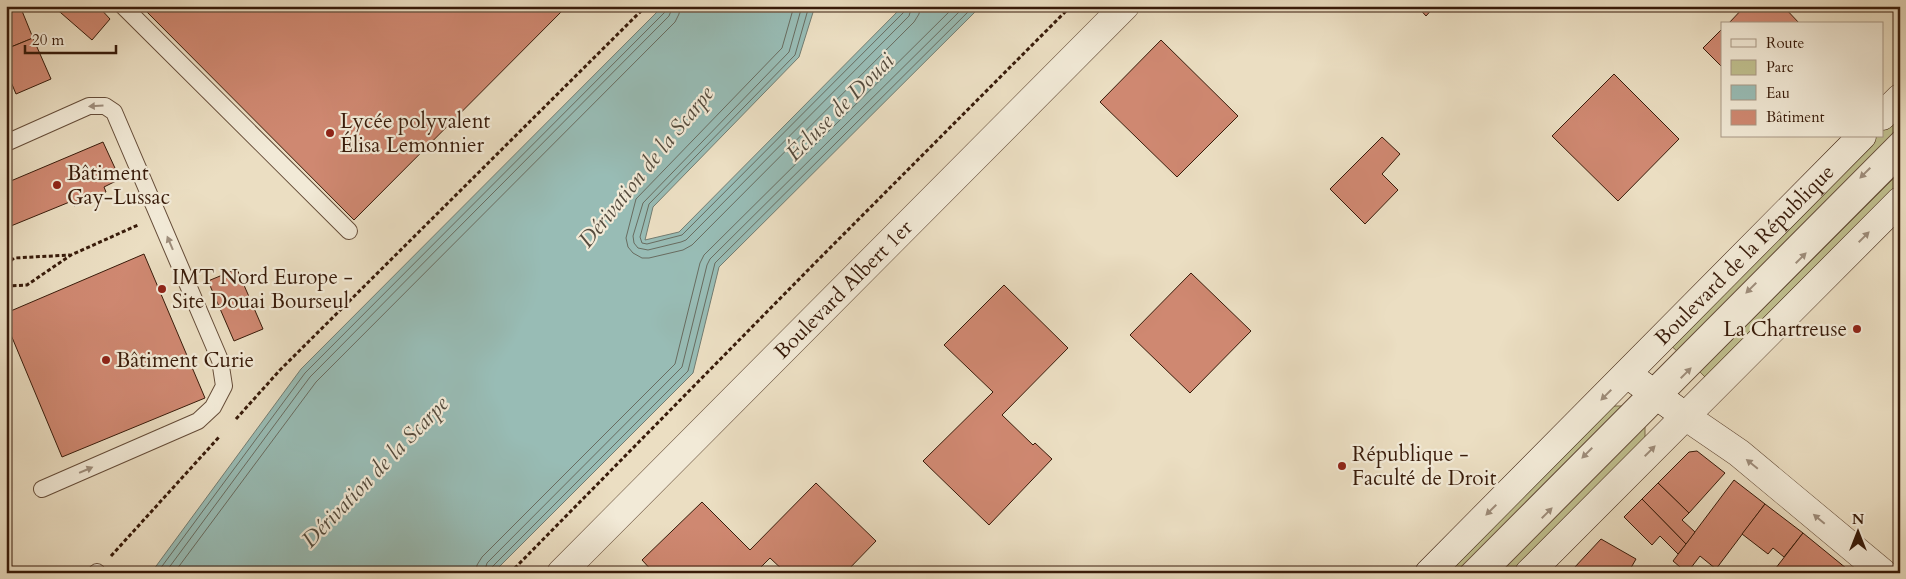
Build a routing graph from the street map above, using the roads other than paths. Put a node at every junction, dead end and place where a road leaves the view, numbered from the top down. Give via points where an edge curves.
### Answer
1 (123, 6) edge
2 (1125, 6) edge
3 (1900, 98) edge
4 (1884, 114) edge
5 (1860, 138) edge
6 (1900, 138) edge
7 (6, 143) edge
8 (1900, 159) edge
9 (1900, 201) edge
10 (349, 230) dead end
11 (1627, 374) junction
12 (1655, 395) junction
13 (1685, 416) junction
14 (42, 489) dead end
15 (561, 573) edge
16 (1428, 573) edge
17 (1467, 573) edge
18 (1488, 573) edge
19 (1529, 573) edge
20 (1883, 573) edge

1 - 10 lane
2 - 15 main road, Boulevard Albert 1er
3 - 4 main road
5 - 11 main road, Boulevard de la République
6 -> 12 lane
14 -> 7 lane via 198,422 213,407 224,386 220,360 114,112 105,106 89,106
12 -> 8 lane
13 -> 9 main road
11 - 12 main road
11 -> 16 main road, Boulevard de la République
12 - 13 main road
12 -> 17 lane
18 -> 12 lane
19 -> 13 main road
20 -> 13 main road via 1739,453

